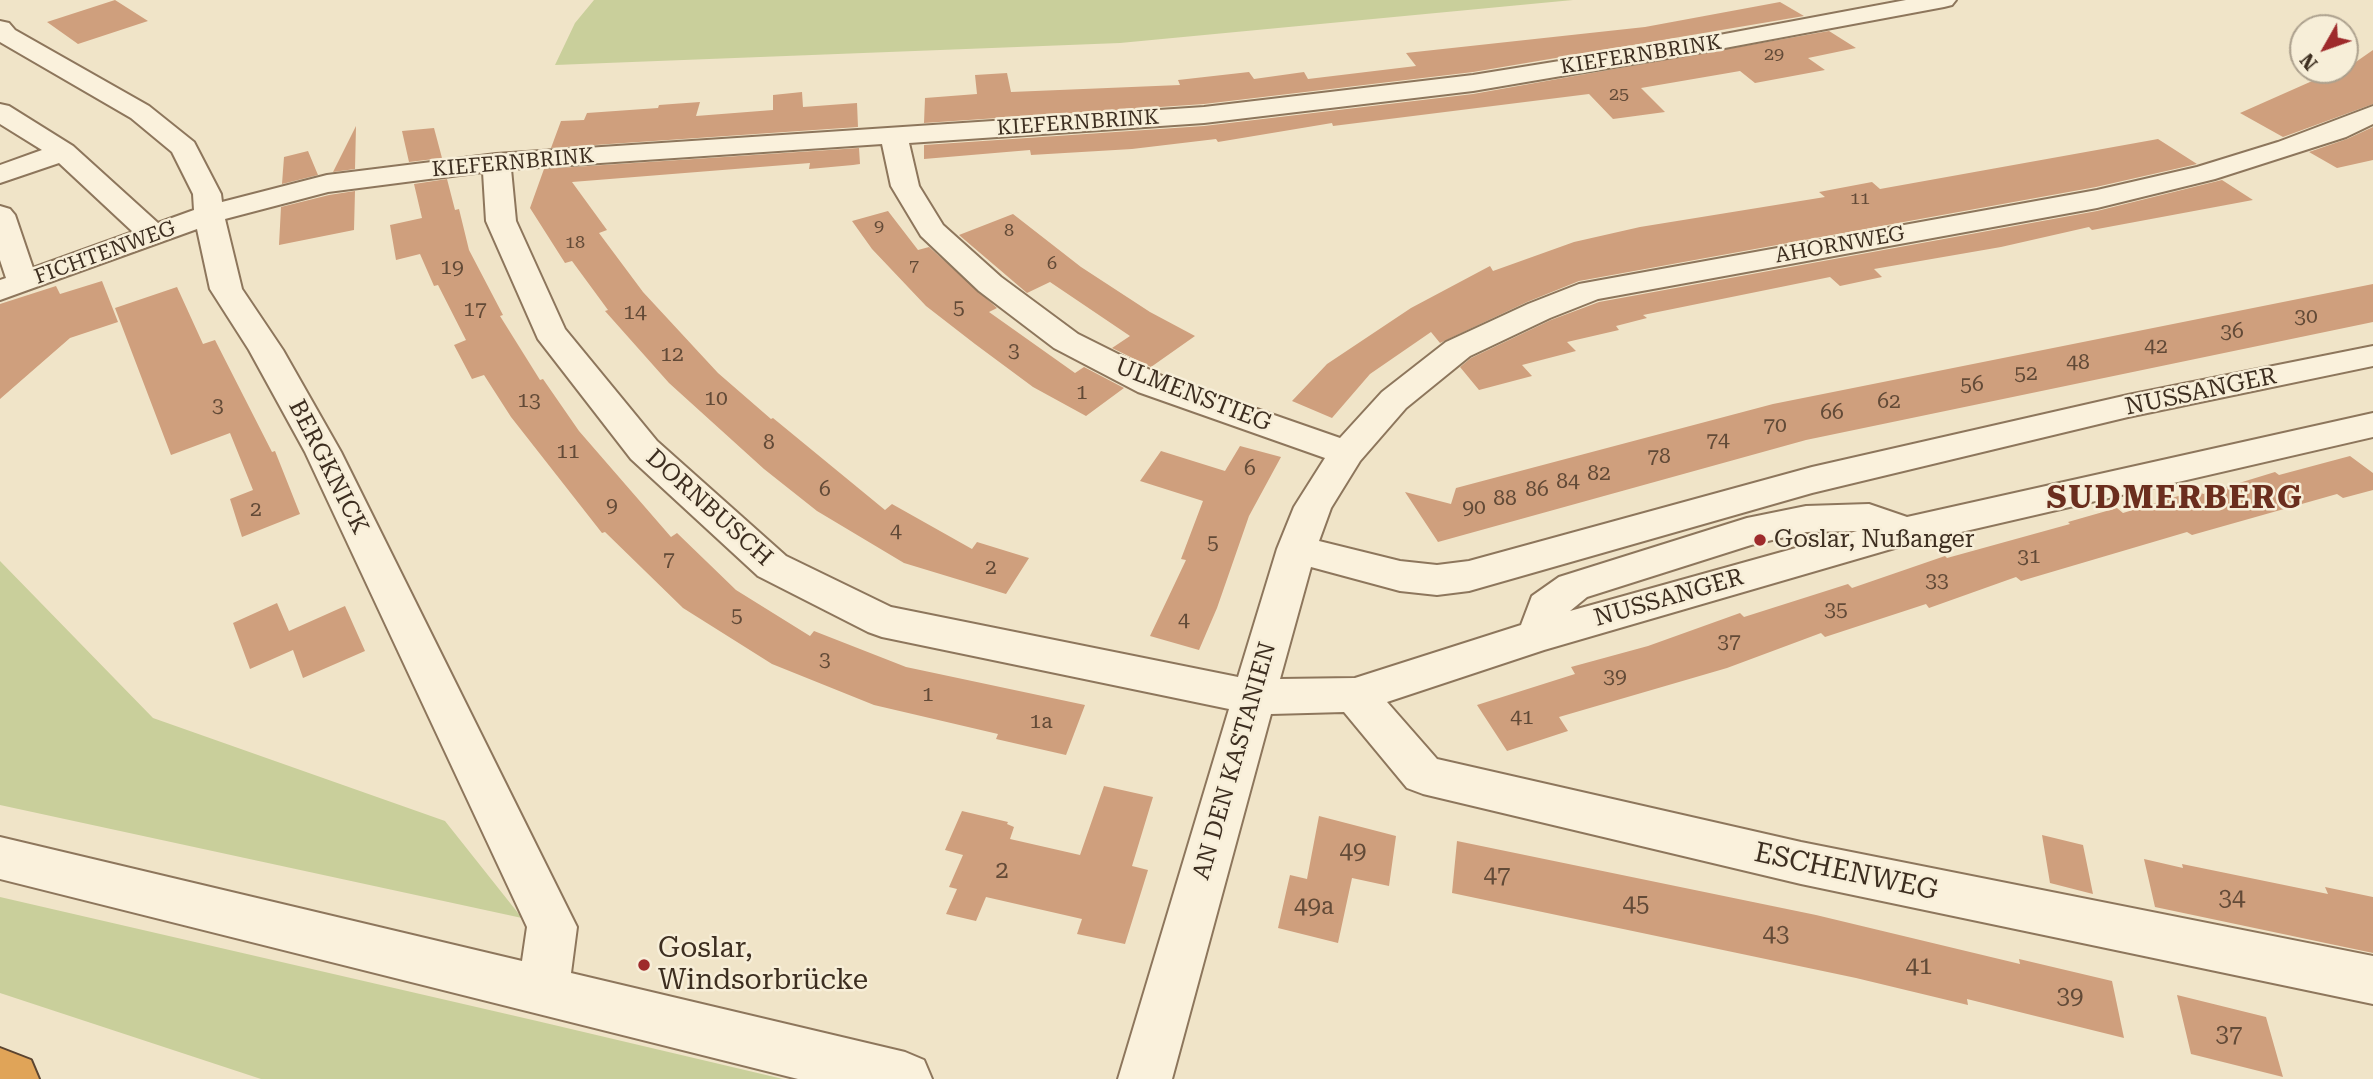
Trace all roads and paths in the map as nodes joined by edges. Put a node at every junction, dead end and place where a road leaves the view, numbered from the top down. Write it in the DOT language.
graph roads {
  1 [pos="1944,0"];
  2 [pos="0,28"];
  3 [pos="0,112"];
  4 [pos="2373,114"];
  5 [pos="894,135"];
  6 [pos="63,152"];
  7 [pos="496,162"];
  8 [pos="0,175"];
  9 [pos="210,214"];
  10 [pos="0,215"];
  11 [pos="155,236"];
  12 [pos="11,287"];
  13 [pos="2373,356"];
  14 [pos="2373,425"];
  15 [pos="1347,453"];
  16 [pos="1296,549"];
  17 [pos="1355,695"];
  18 [pos="1253,697"];
  19 [pos="0,858"];
  20 [pos="2373,980"];
  21 [pos="544,989"];
  22 [pos="0,1075"];
  23 [pos="12,1079"];
  24 [pos="905,1079"];
  25 [pos="1145,1079"];
  1 -- 5 [label="street, KIEFERNBRINK"];
  2 -- 9 [label="street, BERGKNICK"];
  3 -- 6 [label="street"];
  4 -- 15 [label="street, AHORNWEG"];
  5 -- 7 [label="street, KIEFERNBRINK"];
  5 -- 15 [label="street, ULMENSTIEG"];
  6 -- 8 [label="street"];
  6 -- 11 [label="street"];
  7 -- 9 [label="street, KIEFERNBRINK"];
  7 -- 18 [label="street, DORNBUSCH"];
  9 -- 11 [label="street, FICHTENWEG"];
  9 -- 21 [label="street, BERGKNICK"];
  10 -- 12 [label="street"];
  11 -- 12 [label="street, FICHTENWEG"];
  13 -- 16 [label="street, NUSSANGER"];
  14 -- 17 [label="street, NUSSANGER"];
  15 -- 16 [label="street, AN DEN KASTANIEN"];
  16 -- 18 [label="street, AN DEN KASTANIEN"];
  17 -- 18 [label="street, NUSSANGER"];
  17 -- 20 [label="street, ESCHENWEG"];
  18 -- 25 [label="street, AN DEN KASTANIEN"];
  19 -- 21 [label="street"];
  21 -- 24 [label="street"];
  22 -- 23 [label="highway"];
}
